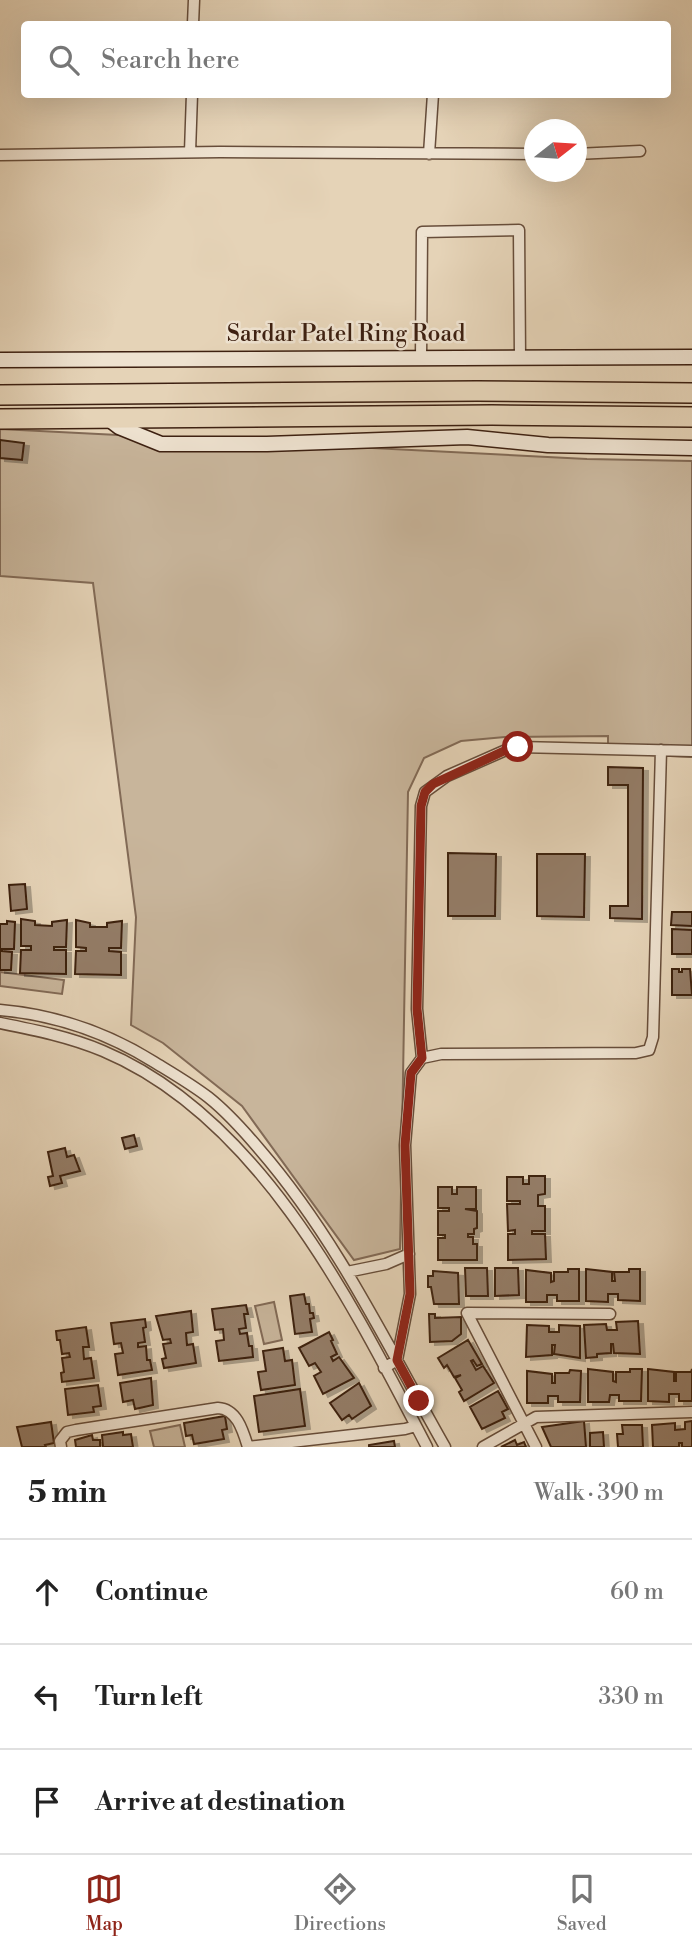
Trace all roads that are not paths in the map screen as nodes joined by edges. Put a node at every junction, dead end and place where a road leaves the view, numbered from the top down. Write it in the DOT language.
graph roads {
  1 [pos="194,0"];
  2 [pos="193,21"];
  3 [pos="192,98"];
  4 [pos="433,98"];
  5 [pos="640,151"];
  6 [pos="190,152"];
  7 [pos="587,153"];
  8 [pos="429,154"];
  9 [pos="524,154"];
  10 [pos="0,155"];
  11 [pos="520,357"];
  12 [pos="692,357"];
  13 [pos="421,359"];
  14 [pos="0,360"];
  15 [pos="692,393"];
  16 [pos="0,395"];
  17 [pos="106,417"];
  18 [pos="692,417"];
  19 [pos="0,419"];
  20 [pos="692,448"];
  21 [pos="662,750"];
  22 [pos="692,751"];
  23 [pos="0,1010"];
  24 [pos="0,1023"];
  25 [pos="422,1058"];
  26 [pos="410,1254"];
  27 [pos="348,1272"];
  28 [pos="610,1314"];
  29 [pos="397,1360"];
  30 [pos="384,1368"];
  31 [pos="692,1412"];
  32 [pos="524,1422"];
  33 [pos="416,1426"];
  34 [pos="61,1447"];
  35 [pos="248,1447"];
  36 [pos="427,1447"];
  37 [pos="445,1447"];
  38 [pos="483,1447"];
  39 [pos="536,1447"];
  1 -- 2 [label="street"];
  3 -- 6 [label="street"];
  4 -- 8 [label="street"];
  5 -- 7 [label="street"];
  6 -- 8 [label="street"];
  6 -- 10 [label="street"];
  8 -- 9 [label="street"];
  11 -- 12 [label="street, Sardar Patel Ring Road"];
  11 -- 13 [label="street, Sardar Patel Ring Road"];
  11 -- 13 [label="street"];
  13 -- 14 [label="street, Sardar Patel Ring Road"];
  15 -- 16 [label="highway"];
  17 -- 18 [label="highway"];
  17 -- 19 [label="highway"];
  17 -- 20 [label="street"];
  21 -- 22 [label="street"];
  21 -- 25 [label="street"];
  21 -- 25 [label="street"];
  23 -- 27 [label="street"];
  24 -- 30 [label="street"];
  25 -- 26 [label="street"];
  26 -- 27 [label="street"];
  26 -- 29 [label="street"];
  27 -- 29 [label="street"];
  28 -- 32 [label="street"];
  29 -- 30 [label="street"];
  29 -- 37 [label="street"];
  30 -- 33 [label="street"];
  31 -- 32 [label="street"];
  32 -- 38 [label="street"];
  32 -- 39 [label="street"];
  33 -- 35 [label="street"];
  33 -- 36 [label="street"];
  34 -- 35 [label="street"];
}
